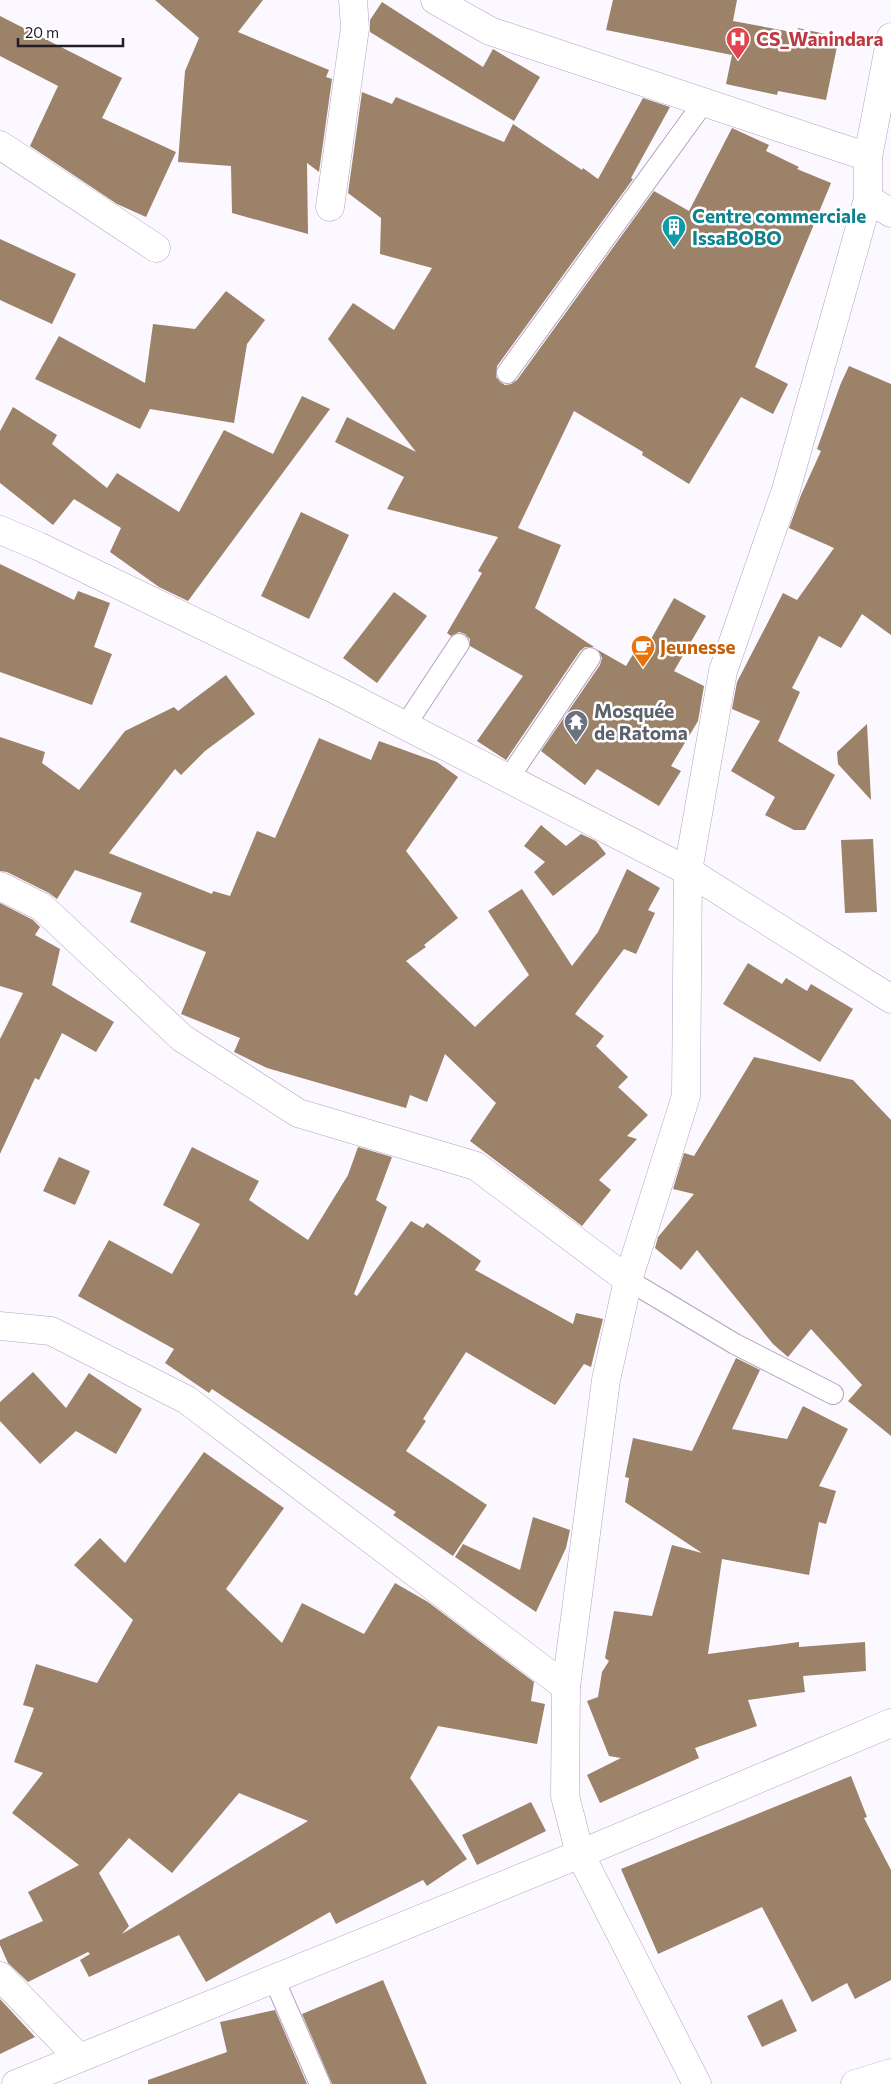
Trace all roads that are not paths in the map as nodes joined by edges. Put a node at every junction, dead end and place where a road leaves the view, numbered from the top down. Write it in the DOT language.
graph roads {
  1 [pos="353,0"];
  2 [pos="435,0"];
  3 [pos="891,37"];
  4 [pos="704,102"];
  5 [pos="0,145"];
  6 [pos="868,157"];
  7 [pos="868,199"];
  8 [pos="330,207"];
  9 [pos="891,213"];
  10 [pos="156,248"];
  11 [pos="507,373"];
  12 [pos="0,530"];
  13 [pos="459,644"];
  14 [pos="590,658"];
  15 [pos="405,726"];
  16 [pos="508,778"];
  17 [pos="688,871"];
  18 [pos="0,886"];
  19 [pos="891,999"];
  20 [pos="628,1280"];
  21 [pos="0,1326"];
  22 [pos="833,1394"];
  23 [pos="566,1687"];
  24 [pos="891,1723"];
  25 [pos="580,1854"];
  26 [pos="0,1976"];
  27 [pos="274,1979"];
  28 [pos="79,2058"];
  29 [pos="891,2073"];
  30 [pos="16,2084"];
  31 [pos="320,2084"];
  32 [pos="697,2084"];
  33 [pos="855,2084"];
  1 -- 8 [label="street"];
  2 -- 4 [label="street"];
  3 -- 6 [label="street"];
  4 -- 6 [label="street"];
  4 -- 11 [label="lane"];
  5 -- 10 [label="street"];
  6 -- 7 [label="street"];
  7 -- 9 [label="street"];
  7 -- 17 [label="street"];
  12 -- 15 [label="street"];
  13 -- 15 [label="lane"];
  14 -- 16 [label="lane"];
  15 -- 16 [label="street"];
  16 -- 17 [label="street"];
  17 -- 19 [label="street"];
  17 -- 20 [label="street"];
  18 -- 20 [label="street"];
  20 -- 22 [label="lane"];
  20 -- 23 [label="street"];
  21 -- 23 [label="street"];
  23 -- 25 [label="street"];
  24 -- 25 [label="street"];
  25 -- 27 [label="street"];
  25 -- 32 [label="street"];
  26 -- 28 [label="street"];
  27 -- 28 [label="street"];
  27 -- 31 [label="lane"];
  28 -- 30 [label="street"];
  29 -- 33 [label="street"];
}
